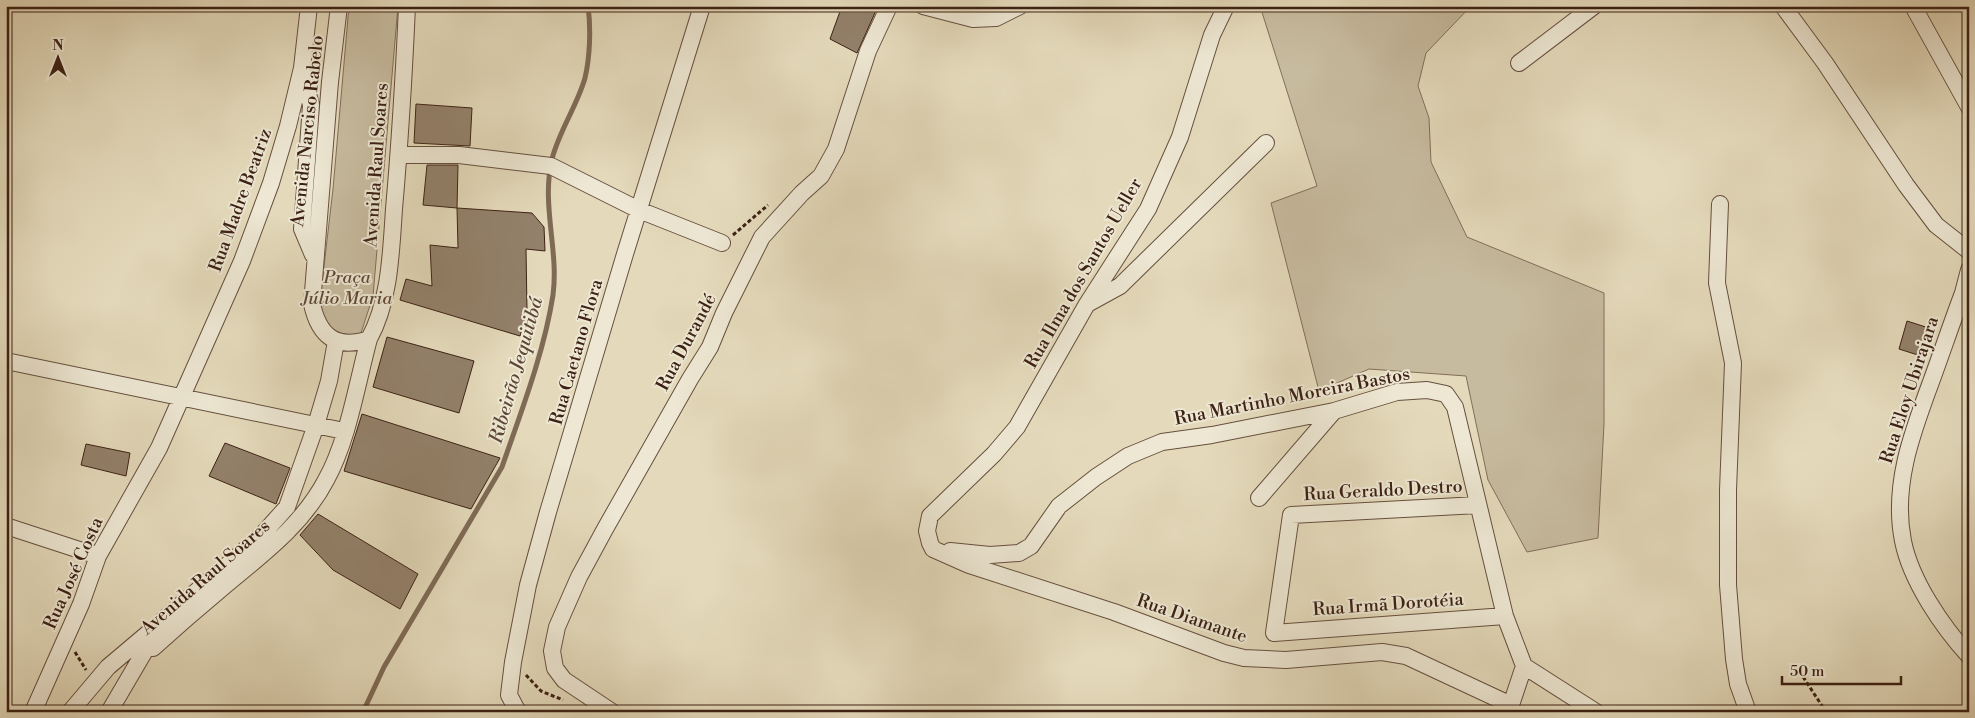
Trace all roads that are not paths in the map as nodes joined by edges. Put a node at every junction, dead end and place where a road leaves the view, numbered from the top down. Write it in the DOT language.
graph roads {
  1 [pos="309,6"];
  2 [pos="339,6"];
  3 [pos="407,6"];
  4 [pos="702,6"];
  5 [pos="889,6"];
  6 [pos="923,6"];
  7 [pos="1020,6"];
  8 [pos="1226,6"];
  9 [pos="1594,6"];
  10 [pos="1783,6"];
  11 [pos="1913,6"];
  12 [pos="1518,63"];
  13 [pos="302,68"];
  14 [pos="1969,107"];
  15 [pos="1266,143"];
  16 [pos="399,155"];
  17 [pos="1720,204"];
  18 [pos="639,210"];
  19 [pos="722,243"];
  20 [pos="1969,251"];
  21 [pos="315,260"];
  22 [pos="1969,270"];
  23 [pos="1087,304"];
  24 [pos="373,332"];
  25 [pos="336,341"];
  26 [pos="6,361"];
  27 [pos="182,399"];
  28 [pos="1334,411"];
  29 [pos="316,425"];
  30 [pos="344,431"];
  31 [pos="292,496"];
  32 [pos="1259,498"];
  33 [pos="1478,505"];
  34 [pos="310,506"];
  35 [pos="6,526"];
  36 [pos="933,549"];
  37 [pos="98,556"];
  38 [pos="1505,616"];
  39 [pos="169,625"];
  40 [pos="1274,633"];
  41 [pos="1969,656"];
  42 [pos="1524,666"];
  43 [pos="1511,708"];
  44 [pos="33,712"];
  45 [pos="70,712"];
  46 [pos="109,712"];
  47 [pos="518,712"];
  48 [pos="612,712"];
  49 [pos="1596,712"];
  50 [pos="1748,712"];
  1 -- 13 [label="street, Rua Madre Beatriz"];
  2 -- 21 [label="street, Avenida Narciso Rabelo"];
  3 -- 16 [label="street, Avenida Raul Soares"];
  4 -- 18 [label="street, Rua Caetano Flora"];
  5 -- 48 [label="street, Rua Durandé"];
  6 -- 7 [label="street"];
  8 -- 23 [label="street, Rua Ilma dos Santos Ueller"];
  9 -- 12 [label="street"];
  10 -- 20 [label="street"];
  11 -- 14 [label="street"];
  13 -- 21 [label="street"];
  13 -- 27 [label="street, Rua Madre Beatriz"];
  15 -- 23 [label="street"];
  16 -- 18 [label="street"];
  16 -- 24 [label="street, Avenida Raul Soares"];
  17 -- 50 [label="street"];
  18 -- 19 [label="street"];
  18 -- 47 [label="street, Rua Caetano Flora"];
  21 -- 25 [label="street, Avenida Narciso Rabelo"];
  22 -- 41 [label="street, Rua Eloy Ubirajara"];
  23 -- 36 [label="street, Rua Ilma dos Santos Ueller"];
  24 -- 25 [label="street"];
  24 -- 30 [label="street, Avenida Raul Soares"];
  25 -- 29 [label="street, Avenida Raul Soares"];
  26 -- 27 [label="street"];
  27 -- 29 [label="street"];
  27 -- 37 [label="street, Rua José Costa"];
  28 -- 32 [label="street"];
  28 -- 33 [label="street, Rua Martinho Moreira Bastos"];
  28 -- 36 [label="street, Rua Martinho Moreira Bastos"];
  29 -- 30 [label="street"];
  29 -- 31 [label="street, Avenida Raul Soares"];
  30 -- 34 [label="street, Avenida Raul Soares"];
  31 -- 34 [label="street"];
  31 -- 39 [label="street, Avenida Raul Soares"];
  33 -- 38 [label="street, Rua Martinho Moreira Bastos"];
  33 -- 40 [label="street, Rua Geraldo Destro"];
  34 -- 39 [label="street, Avenida Raul Soares"];
  35 -- 37 [label="street"];
  36 -- 43 [label="street, Rua Diamante"];
  37 -- 44 [label="street, Rua José Costa"];
  38 -- 40 [label="street, Rua Irmã Dorotéia"];
  38 -- 42 [label="street, Rua Martinho Moreira Bastos"];
  39 -- 45 [label="street"];
  39 -- 46 [label="street, Avenida Raul Soares"];
  42 -- 43 [label="street"];
  42 -- 49 [label="street"];
}
